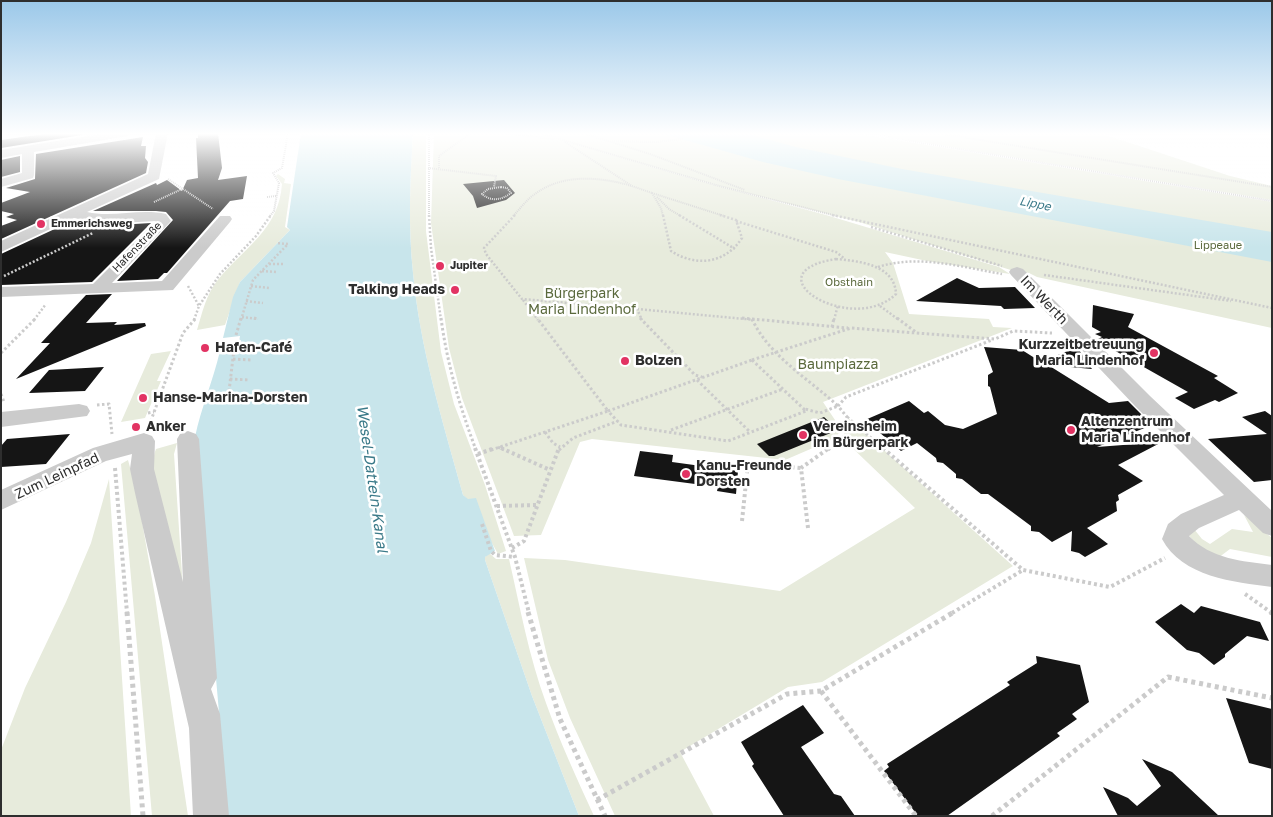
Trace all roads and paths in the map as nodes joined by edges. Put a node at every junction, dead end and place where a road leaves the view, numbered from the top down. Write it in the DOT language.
graph roads {
  1 [pos="28,171"];
  2 [pos="155,171"];
  3 [pos="276,171"];
  4 [pos="428,171"];
  5 [pos="461,171"];
  6 [pos="609,171"];
  7 [pos="669,171"];
  8 [pos="693,171"];
  9 [pos="1092,171"];
  10 [pos="1174,171"];
  11 [pos="154,176"];
  12 [pos="1,183"];
  13 [pos="632,186"];
  14 [pos="494,187"];
  15 [pos="1272,187"];
  16 [pos="652,193"];
  17 [pos="756,194"];
  18 [pos="276,196"];
  19 [pos="267,197"];
  20 [pos="1272,201"];
  21 [pos="80,215"];
  22 [pos="225,219"];
  23 [pos="736,220"];
  24 [pos="859,222"];
  25 [pos="276,244"];
  26 [pos="1,247"];
  27 [pos="736,249"];
  28 [pos="846,260"];
  29 [pos="268,264"];
  30 [pos="284,264"];
  31 [pos="877,268"];
  32 [pos="261,271"];
  33 [pos="276,272"];
  34 [pos="1020,275"];
  35 [pos="251,286"];
  36 [pos="98,288"];
  37 [pos="269,288"];
  38 [pos="55,290"];
  39 [pos="1,292"];
  40 [pos="522,299"];
  41 [pos="246,301"];
  42 [pos="1247,302"];
  43 [pos="263,303"];
  44 [pos="838,306"];
  45 [pos="879,306"];
  46 [pos="1272,308"];
  47 [pos="636,310"];
  48 [pos="242,317"];
  49 [pos="258,319"];
  50 [pos="752,319"];
  51 [pos="832,326"];
  52 [pos="851,328"];
  53 [pos="918,333"];
  54 [pos="1077,334"];
  55 [pos="236,335"];
  56 [pos="994,339"];
  57 [pos="234,349"];
  58 [pos="775,352"];
  59 [pos="1,353"];
  60 [pos="233,360"];
  61 [pos="252,360"];
  62 [pos="752,360"];
  63 [pos="703,378"];
  64 [pos="230,379"];
  65 [pos="250,380"];
  66 [pos="697,380"];
  67 [pos="783,389"];
  68 [pos="255,401"];
  69 [pos="838,406"];
  70 [pos="804,409"];
  71 [pos="726,410"];
  72 [pos="79,411"];
  73 [pos="608,411"];
  74 [pos="154,412"];
  75 [pos="148,413"];
  76 [pos="847,417"];
  77 [pos="1,420"];
  78 [pos="618,421"];
  79 [pos="669,431"];
  80 [pos="545,432"];
  81 [pos="750,432"];
  82 [pos="188,439"];
  83 [pos="144,441"];
  84 [pos="498,447"];
  85 [pos="560,447"];
  86 [pos="114,452"];
  87 [pos="478,454"];
  88 [pos="801,468"];
  89 [pos="550,470"];
  90 [pos="1241,498"];
  91 [pos="1,501"];
  92 [pos="537,505"];
  93 [pos="497,506"];
  94 [pos="742,521"];
  95 [pos="482,524"];
  96 [pos="1272,526"];
  97 [pos="808,528"];
  98 [pos="512,548"];
  99 [pos="1182,548"];
  100 [pos="515,557"];
  101 [pos="1023,570"];
  102 [pos="1272,576"];
  103 [pos="821,692"];
  104 [pos="1272,698"];
  105 [pos="205,728"];
  106 [pos="597,800"];
  107 [pos="143,816"];
  108 [pos="211,816"];
  109 [pos="605,816"];
  110 [pos="916,816"];
  111 [pos="992,816"];
  1 -- 12 [label="street"];
  2 -- 11 [label="street"];
  3 -- 18 [label="path"];
  4 -- 87 [label="path"];
  5 -- 14 [label="path"];
  6 -- 13 [label="path"];
  7 -- 17 [label="path"];
  8 -- 17 [label="path"];
  9 -- 20 [label="path"];
  10 -- 15 [label="path"];
  11 -- 21 [label="street"];
  11 -- 22 [label="path"];
  13 -- 16 [label="path"];
  13 -- 40 [label="path"];
  14 -- 14 [label="path"];
  16 -- 23 [label="path"];
  16 -- 27 [label="path"];
  16 -- 27 [label="path"];
  17 -- 24 [label="path"];
  18 -- 19 [label="path"];
  18 -- 74 [label="path"];
  21 -- 26 [label="street"];
  21 -- 36 [label="street, Hafenstraße"];
  22 -- 36 [label="street, Hafenstraße"];
  23 -- 27 [label="path"];
  23 -- 28 [label="path"];
  24 -- 34 [label="path"];
  24 -- 42 [label="path"];
  25 -- 29 [label="path"];
  28 -- 31 [label="path"];
  28 -- 44 [label="path"];
  29 -- 30 [label="path"];
  29 -- 32 [label="path"];
  31 -- 34 [label="path"];
  31 -- 45 [label="path"];
  32 -- 33 [label="path"];
  32 -- 35 [label="path"];
  34 -- 42 [label="path"];
  34 -- 54 [label="street, Im Werth"];
  35 -- 37 [label="path"];
  35 -- 41 [label="path"];
  36 -- 38 [label="street, Hafenstraße"];
  38 -- 39 [label="street, Hafenstraße"];
  38 -- 59 [label="path"];
  40 -- 47 [label="path"];
  40 -- 73 [label="path"];
  41 -- 43 [label="path"];
  41 -- 48 [label="path"];
  42 -- 46 [label="path"];
  44 -- 45 [label="path"];
  44 -- 51 [label="path"];
  45 -- 53 [label="path"];
  47 -- 50 [label="path"];
  47 -- 63 [label="path"];
  48 -- 49 [label="path"];
  48 -- 55 [label="path"];
  50 -- 51 [label="path"];
  50 -- 58 [label="path"];
  51 -- 52 [label="path"];
  52 -- 53 [label="path"];
  52 -- 58 [label="path"];
  53 -- 56 [label="path"];
  54 -- 56 [label="path"];
  54 -- 90 [label="street, Im Werth"];
  56 -- 69 [label="path"];
  57 -- 60 [label="path"];
  58 -- 62 [label="path"];
  58 -- 69 [label="path"];
  60 -- 61 [label="path"];
  60 -- 64 [label="path"];
  62 -- 63 [label="path"];
  62 -- 67 [label="path"];
  63 -- 66 [label="path"];
  64 -- 65 [label="path"];
  64 -- 68 [label="path"];
  66 -- 71 [label="path"];
  66 -- 73 [label="path"];
  67 -- 70 [label="path"];
  67 -- 71 [label="path"];
  69 -- 70 [label="path"];
  69 -- 76 [label="path"];
  70 -- 81 [label="path"];
  71 -- 79 [label="path"];
  71 -- 81 [label="path"];
  72 -- 77 [label="street"];
  72 -- 86 [label="path"];
  73 -- 78 [label="path"];
  73 -- 80 [label="path"];
  74 -- 75 [label="path"];
  74 -- 83 [label="path"];
  76 -- 88 [label="path"];
  76 -- 101 [label="path"];
  78 -- 79 [label="path"];
  78 -- 85 [label="path"];
  79 -- 81 [label="path"];
  80 -- 84 [label="path"];
  80 -- 85 [label="path"];
  82 -- 105 [label="street"];
  83 -- 86 [label="street, Zum Leinpfad"];
  83 -- 105 [label="street"];
  84 -- 87 [label="path"];
  84 -- 89 [label="path"];
  85 -- 89 [label="path"];
  86 -- 91 [label="street, Zum Leinpfad"];
  86 -- 107 [label="path"];
  87 -- 93 [label="path"];
  88 -- 94 [label="path"];
  88 -- 97 [label="path"];
  89 -- 92 [label="path"];
  90 -- 96 [label="street, Im Werth"];
  90 -- 99 [label="street"];
  92 -- 93 [label="path"];
  92 -- 98 [label="path"];
  93 -- 98 [label="path"];
  95 -- 100 [label="path"];
  98 -- 100 [label="path"];
  99 -- 101 [label="path"];
  99 -- 102 [label="street"];
  100 -- 106 [label="path"];
  101 -- 103 [label="path"];
  103 -- 106 [label="path"];
  103 -- 110 [label="path"];
  104 -- 111 [label="path"];
  105 -- 108 [label="street"];
  106 -- 109 [label="path"];
}
